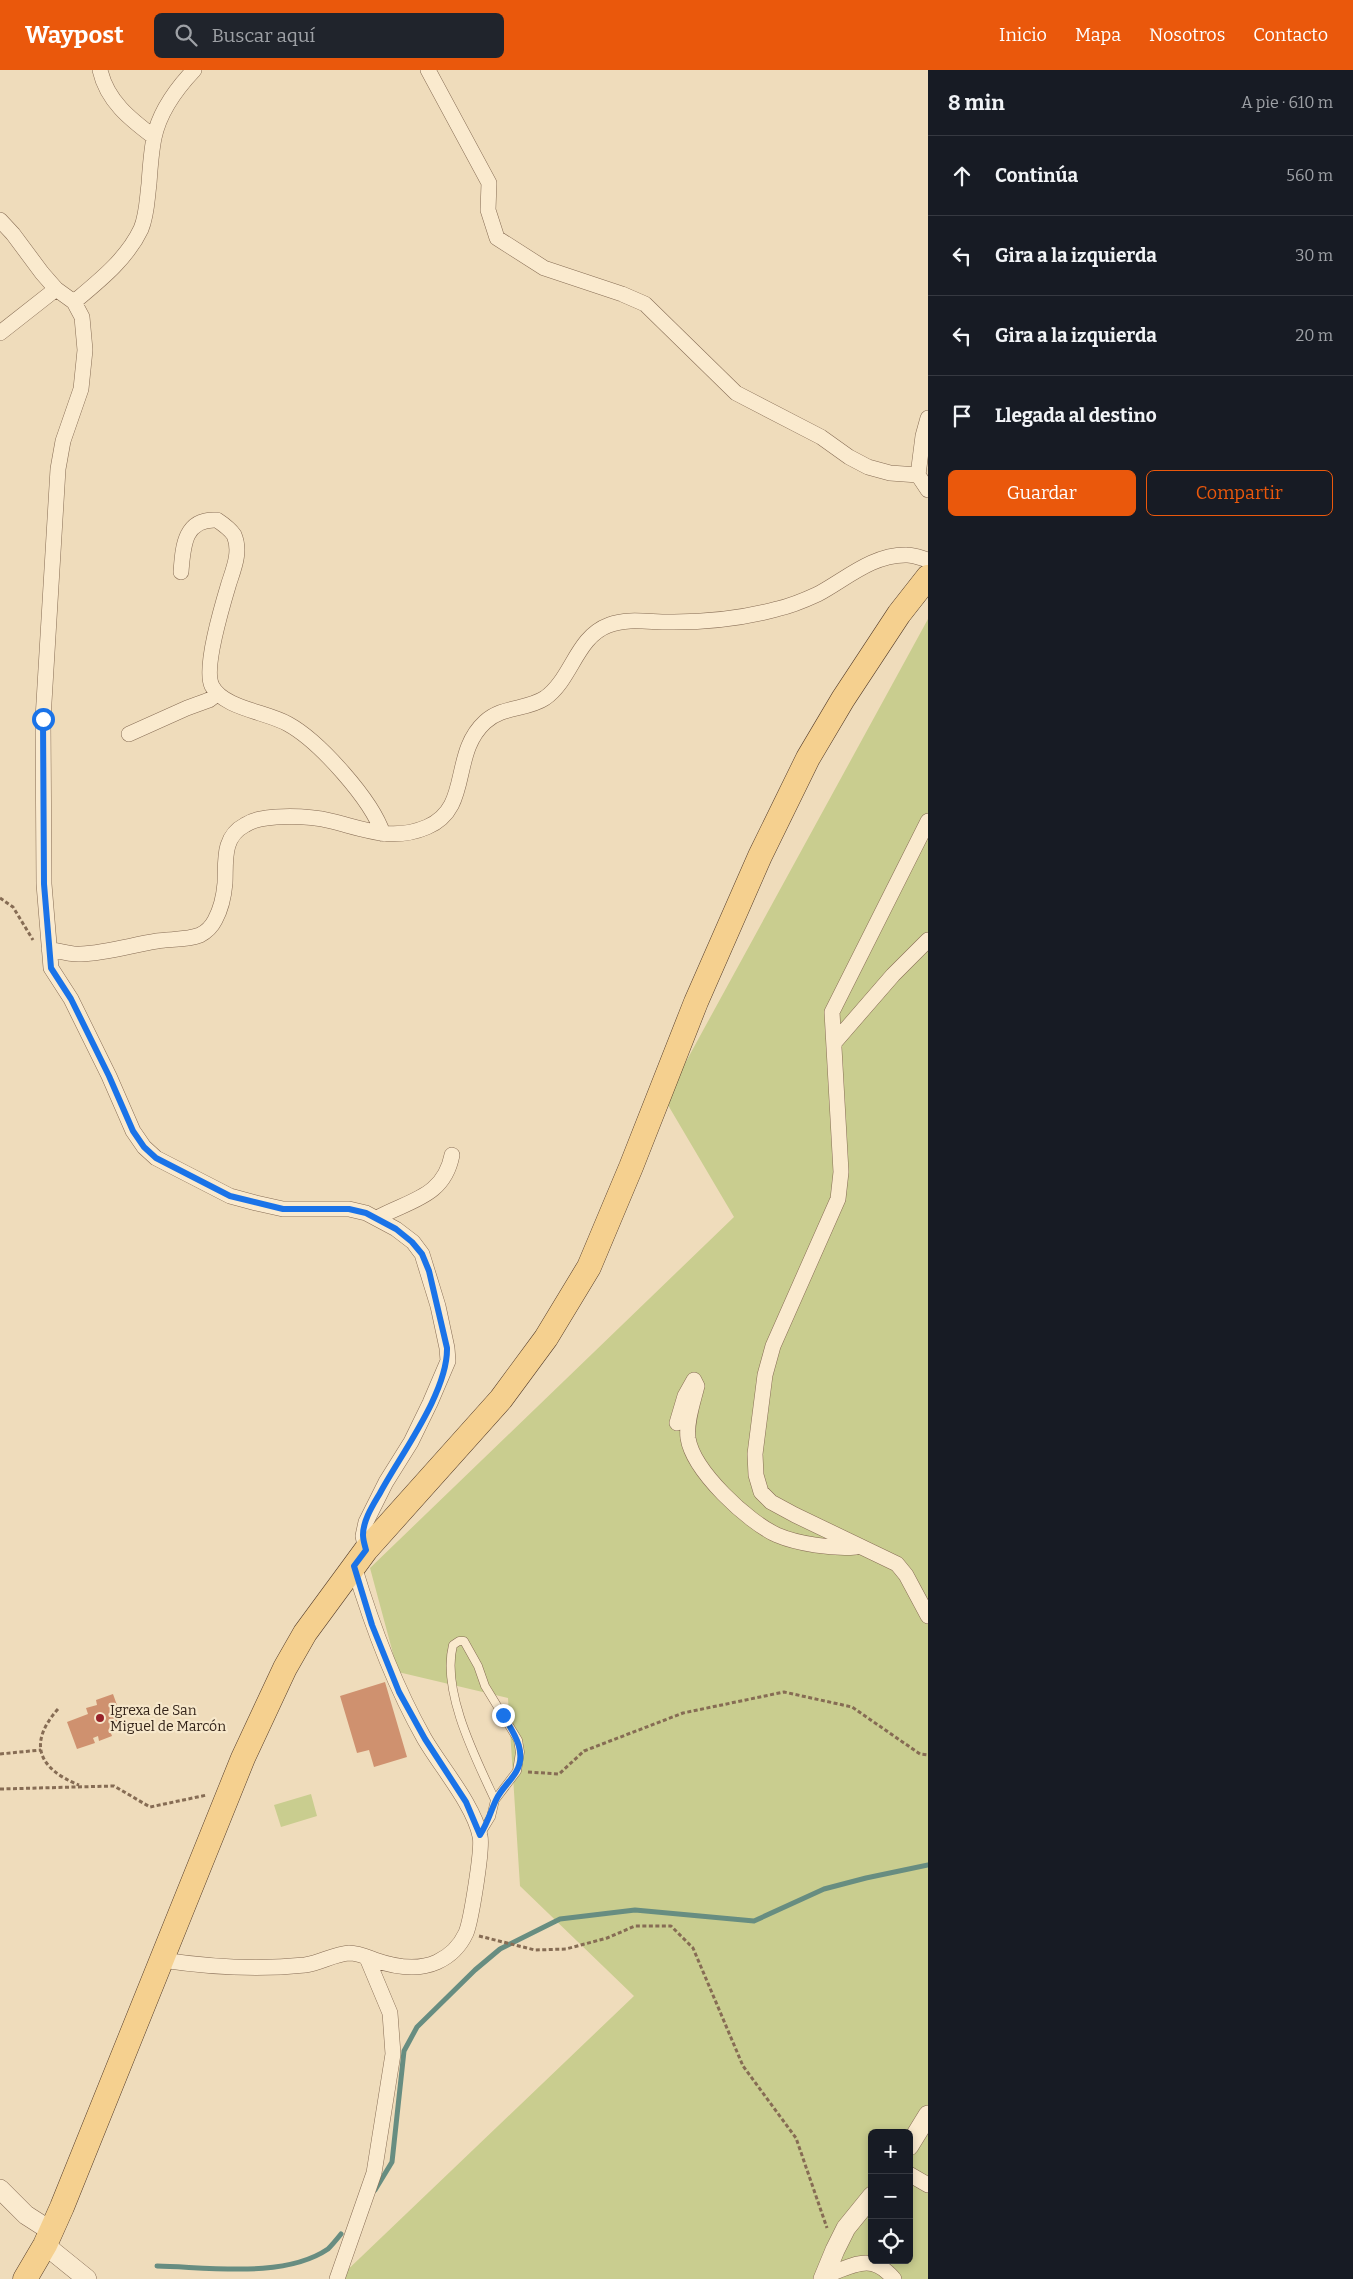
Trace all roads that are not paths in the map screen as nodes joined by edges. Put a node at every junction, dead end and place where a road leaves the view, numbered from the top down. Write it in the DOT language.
graph roads {
  1 [pos="100,70"];
  2 [pos="194,70"];
  3 [pos="428,70"];
  4 [pos="154,137"];
  5 [pos="0,220"];
  6 [pos="56,289"];
  7 [pos="74,302"];
  8 [pos="0,333"];
  9 [pos="928,418"];
  10 [pos="918,475"];
  11 [pos="928,490"];
  12 [pos="928,560"];
  13 [pos="181,572"];
  14 [pos="928,577"];
  15 [pos="217,694"];
  16 [pos="129,734"];
  17 [pos="928,820"];
  18 [pos="382,834"];
  19 [pos="928,940"];
  20 [pos="42,946"];
  21 [pos="834,1043"];
  22 [pos="452,1155"];
  23 [pos="377,1218"];
  24 [pos="677,1423"];
  25 [pos="858,1547"];
  26 [pos="360,1558"];
  27 [pos="928,1616"];
  28 [pos="495,1800"];
  29 [pos="480,1835"];
  30 [pos="367,1958"];
  31 [pos="162,1960"];
  32 [pos="928,2116"];
  33 [pos="913,2140"];
  34 [pos="913,2176"];
  35 [pos="928,2185"];
  36 [pos="0,2190"];
  37 [pos="868,2201"];
  38 [pos="48,2238"];
  39 [pos="833,2269"];
  40 [pos="25,2279"];
  41 [pos="88,2279"];
  42 [pos="337,2279"];
  43 [pos="894,2279"];
  1 -- 4 [label="street"];
  2 -- 4 [label="street"];
  3 -- 10 [label="street"];
  4 -- 7 [label="street"];
  5 -- 6 [label="street"];
  6 -- 7 [label="street"];
  6 -- 8 [label="street"];
  7 -- 20 [label="street"];
  9 -- 10 [label="street"];
  10 -- 11 [label="street"];
  12 -- 18 [label="street"];
  13 -- 15 [label="street"];
  14 -- 26 [label="main road"];
  15 -- 16 [label="street"];
  15 -- 18 [label="street"];
  17 -- 21 [label="street"];
  18 -- 20 [label="street"];
  19 -- 21 [label="street"];
  20 -- 23 [label="street"];
  21 -- 25 [label="street"];
  22 -- 23 [label="street"];
  23 -- 26 [label="street"];
  24 -- 25 [label="street"];
  25 -- 27 [label="street"];
  26 -- 29 [label="street"];
  26 -- 31 [label="main road"];
  28 -- 28 [label="lane"];
  28 -- 29 [label="lane"];
  29 -- 30 [label="street"];
  30 -- 31 [label="street"];
  30 -- 42 [label="street"];
  31 -- 38 [label="main road"];
  32 -- 33 [label="street"];
  34 -- 35 [label="street"];
  36 -- 38 [label="street"];
  37 -- 39 [label="street"];
  38 -- 40 [label="main road"];
  38 -- 41 [label="street"];
  39 -- 43 [label="street"];
}
